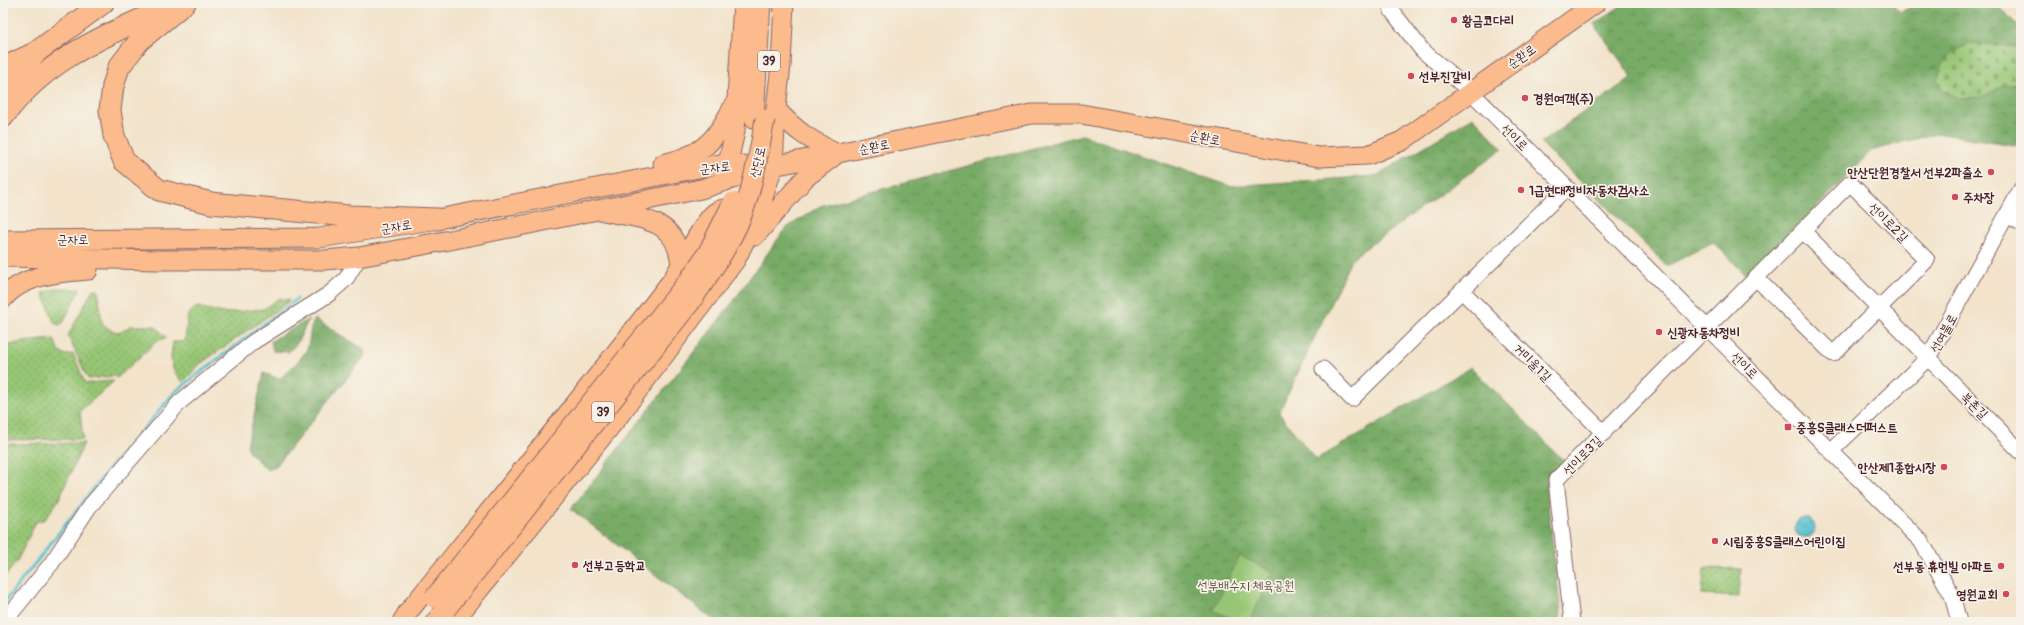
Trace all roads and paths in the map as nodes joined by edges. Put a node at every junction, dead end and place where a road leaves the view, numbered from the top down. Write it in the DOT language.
graph roads {
  1 [pos="103,3"];
  2 [pos="177,3"];
  3 [pos="185,3"];
  4 [pos="743,3"];
  5 [pos="761,3"];
  6 [pos="774,3"];
  7 [pos="784,3"];
  8 [pos="1390,3"];
  9 [pos="1596,3"];
  10 [pos="35,53"];
  11 [pos="3,68"];
  12 [pos="3,91"];
  13 [pos="1471,92"];
  14 [pos="737,102"];
  15 [pos="765,115"];
  16 [pos="3,117"];
  17 [pos="837,154"];
  18 [pos="728,164"];
  19 [pos="772,166"];
  20 [pos="680,173"];
  21 [pos="724,182"];
  22 [pos="1566,188"];
  23 [pos="2021,189"];
  24 [pos="581,191"];
  25 [pos="683,192"];
  26 [pos="597,209"];
  27 [pos="438,219"];
  28 [pos="2014,219"];
  29 [pos="708,222"];
  30 [pos="1803,231"];
  31 [pos="3,240"];
  32 [pos="745,240"];
  33 [pos="3,257"];
  34 [pos="359,257"];
  35 [pos="160,260"];
  36 [pos="734,262"];
  37 [pos="681,266"];
  38 [pos="1757,279"];
  39 [pos="1462,291"];
  40 [pos="3,299"];
  41 [pos="1879,308"];
  42 [pos="1708,328"];
  43 [pos="1928,358"];
  44 [pos="1323,370"];
  45 [pos="1604,433"];
  46 [pos="1831,451"];
  47 [pos="2021,452"];
  48 [pos="442,613"];
  49 [pos="406,619"];
  50 [pos="4,622"];
  51 [pos="1572,622"];
  52 [pos="1959,622"];
  1 -- 10 [label="highway"];
  2 -- 16 [label="highway"];
  3 -- 27 [label="highway"];
  4 -- 14 [label="main road"];
  5 -- 15 [label="main road, 39"];
  6 -- 15 [label="main road, 39"];
  7 -- 15 [label="main road"];
  8 -- 13 [label="street, 선이로"];
  9 -- 13 [label="main road, 순환로"];
  10 -- 11 [label="highway"];
  10 -- 12 [label="highway"];
  13 -- 17 [label="main road, 순환로"];
  13 -- 22 [label="street, 선이로"];
  14 -- 15 [label="main road"];
  14 -- 18 [label="main road"];
  14 -- 24 [label="main road"];
  15 -- 17 [label="main road"];
  15 -- 19 [label="main road"];
  15 -- 48 [label="main road, 산단로 / 39, bridge"];
  17 -- 19 [label="main road, 순환로"];
  17 -- 36 [label="main road"];
  18 -- 19 [label="main road, 군자로"];
  18 -- 20 [label="main road, 군자로"];
  18 -- 21 [label="main road"];
  19 -- 21 [label="main road, 군자로"];
  19 -- 32 [label="main road"];
  20 -- 24 [label="main road, 군자로"];
  20 -- 25 [label="main road"];
  21 -- 25 [label="main road, 군자로"];
  21 -- 29 [label="main road"];
  22 -- 39 [label="street"];
  22 -- 42 [label="street, 선이로"];
  23 -- 28 [label="street, 선여불로"];
  24 -- 27 [label="main road, 군자로"];
  25 -- 26 [label="main road, 군자로"];
  26 -- 34 [label="main road, 군자로"];
  26 -- 37 [label="main road"];
  27 -- 31 [label="main road, 군자로"];
  28 -- 43 [label="street, 선여불로"];
  29 -- 32 [label="main road"];
  29 -- 37 [label="main road"];
  30 -- 38 [label="street, 선이로2길"];
  30 -- 41 [label="street"];
  30 -- 41 [label="street, 선이로2길"];
  32 -- 36 [label="main road"];
  33 -- 35 [label="main road, 군자로"];
  34 -- 35 [label="main road, 군자로"];
  34 -- 50 [label="street"];
  35 -- 40 [label="main road"];
  36 -- 48 [label="main road"];
  37 -- 49 [label="main road"];
  38 -- 41 [label="street, 선이로2길"];
  38 -- 42 [label="street, 선이로2길"];
  39 -- 44 [label="street"];
  39 -- 45 [label="street, 거미울1길"];
  41 -- 43 [label="street, 북촌길"];
  42 -- 45 [label="street, 선이로3길"];
  42 -- 46 [label="street, 선이로"];
  43 -- 46 [label="street, 선여불로"];
  43 -- 47 [label="street, 북촌길"];
  45 -- 51 [label="street, 선이로3길"];
  46 -- 52 [label="street, 선이로"];
  48 -- 49 [label="main road, 39"];
}
